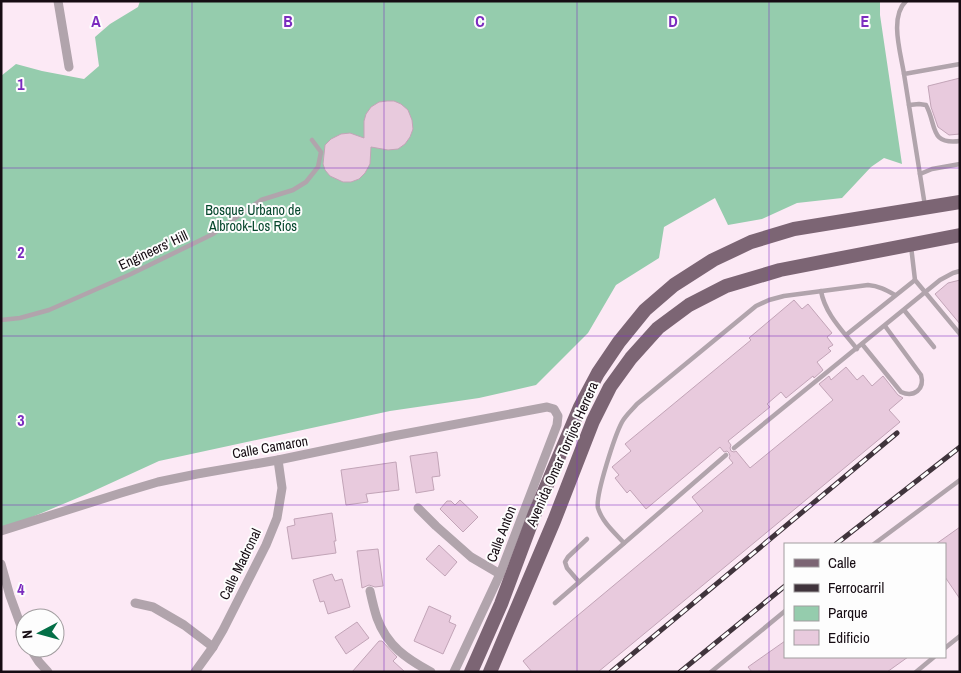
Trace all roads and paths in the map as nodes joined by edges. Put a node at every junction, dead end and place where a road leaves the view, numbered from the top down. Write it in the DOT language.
graph roads {
  1 [pos="58,1"];
  2 [pos="906,1"];
  3 [pos="960,64"];
  4 [pos="69,66"];
  5 [pos="904,74"];
  6 [pos="909,105"];
  7 [pos="312,140"];
  8 [pos="960,141"];
  9 [pos="960,164"];
  10 [pos="920,174"];
  11 [pos="960,202"];
  12 [pos="925,207"];
  13 [pos="960,236"];
  14 [pos="911,245"];
  15 [pos="960,271"];
  16 [pos="915,280"];
  17 [pos="821,291"];
  18 [pos="925,293"];
  19 [pos="896,295"];
  20 [pos="904,310"];
  21 [pos="1,320"];
  22 [pos="885,326"];
  23 [pos="960,334"];
  24 [pos="846,335"];
  25 [pos="862,344"];
  26 [pos="934,347"];
  27 [pos="857,349"];
  28 [pos="547,408"];
  29 [pos="734,448"];
  30 [pos="726,455"];
  31 [pos="278,460"];
  32 [pos="960,480"];
  33 [pos="418,508"];
  34 [pos="1,531"];
  35 [pos="587,539"];
  36 [pos="624,543"];
  37 [pos="875,543"];
  38 [pos="1,564"];
  39 [pos="500,574"];
  40 [pos="579,582"];
  41 [pos="370,591"];
  42 [pos="135,603"];
  43 [pos="555,603"];
  44 [pos="15,610"];
  45 [pos="784,612"];
  46 [pos="960,636"];
  47 [pos="213,646"];
  48 [pos="946,647"];
  49 [pos="36,658"];
  50 [pos="933,658"];
  51 [pos="48,672"];
  52 [pos="195,672"];
  53 [pos="431,672"];
  54 [pos="454,672"];
  55 [pos="472,672"];
  56 [pos="490,672"];
  57 [pos="711,672"];
  58 [pos="916,672"];
  1 -- 4 [label="street"];
  2 -- 5 [label="lane"];
  3 -- 5 [label="lane"];
  5 -- 6 [label="lane"];
  6 -- 8 [label="lane"];
  6 -- 10 [label="lane"];
  7 -- 21 [label="lane, Engineers' Hill"];
  9 -- 10 [label="lane"];
  10 -- 12 [label="lane"];
  11 -- 12 [label="main road, Avenida Omar Torrijos Herrera"];
  12 -- 55 [label="main road, Avenida Omar Torrijos Herrera"];
  13 -- 14 [label="main road, Avenida Omar Torrijos Herrera"];
  14 -- 16 [label="lane"];
  14 -- 56 [label="main road, Avenida Omar Torrijos Herrera"];
  15 -- 18 [label="lane"];
  16 -- 18 [label="lane"];
  16 -- 19 [label="lane"];
  17 -- 19 [label="lane"];
  17 -- 24 [label="lane"];
  17 -- 36 [label="lane"];
  18 -- 20 [label="lane"];
  18 -- 23 [label="lane"];
  19 -- 24 [label="lane"];
  20 -- 22 [label="lane"];
  20 -- 26 [label="lane"];
  22 -- 25 [label="lane"];
  22 -- 25 [label="lane"];
  24 -- 27 [label="lane"];
  25 -- 27 [label="lane"];
  27 -- 29 [label="lane"];
  28 -- 31 [label="street, Calle Camaron"];
  28 -- 39 [label="street, Calle Anton"];
  30 -- 36 [label="lane"];
  31 -- 34 [label="street, Calle Camaron"];
  31 -- 47 [label="street, Calle Madronal"];
  32 -- 37 [label="lane"];
  33 -- 39 [label="street"];
  35 -- 40 [label="lane"];
  36 -- 40 [label="lane"];
  38 -- 44 [label="street"];
  39 -- 54 [label="street, Calle Anton"];
  40 -- 43 [label="lane"];
  41 -- 53 [label="street"];
  42 -- 47 [label="street"];
  45 -- 57 [label="lane"];
  46 -- 48 [label="lane"];
  47 -- 52 [label="street, Calle Madronal"];
  49 -- 51 [label="street"];
  50 -- 58 [label="lane"];
}
